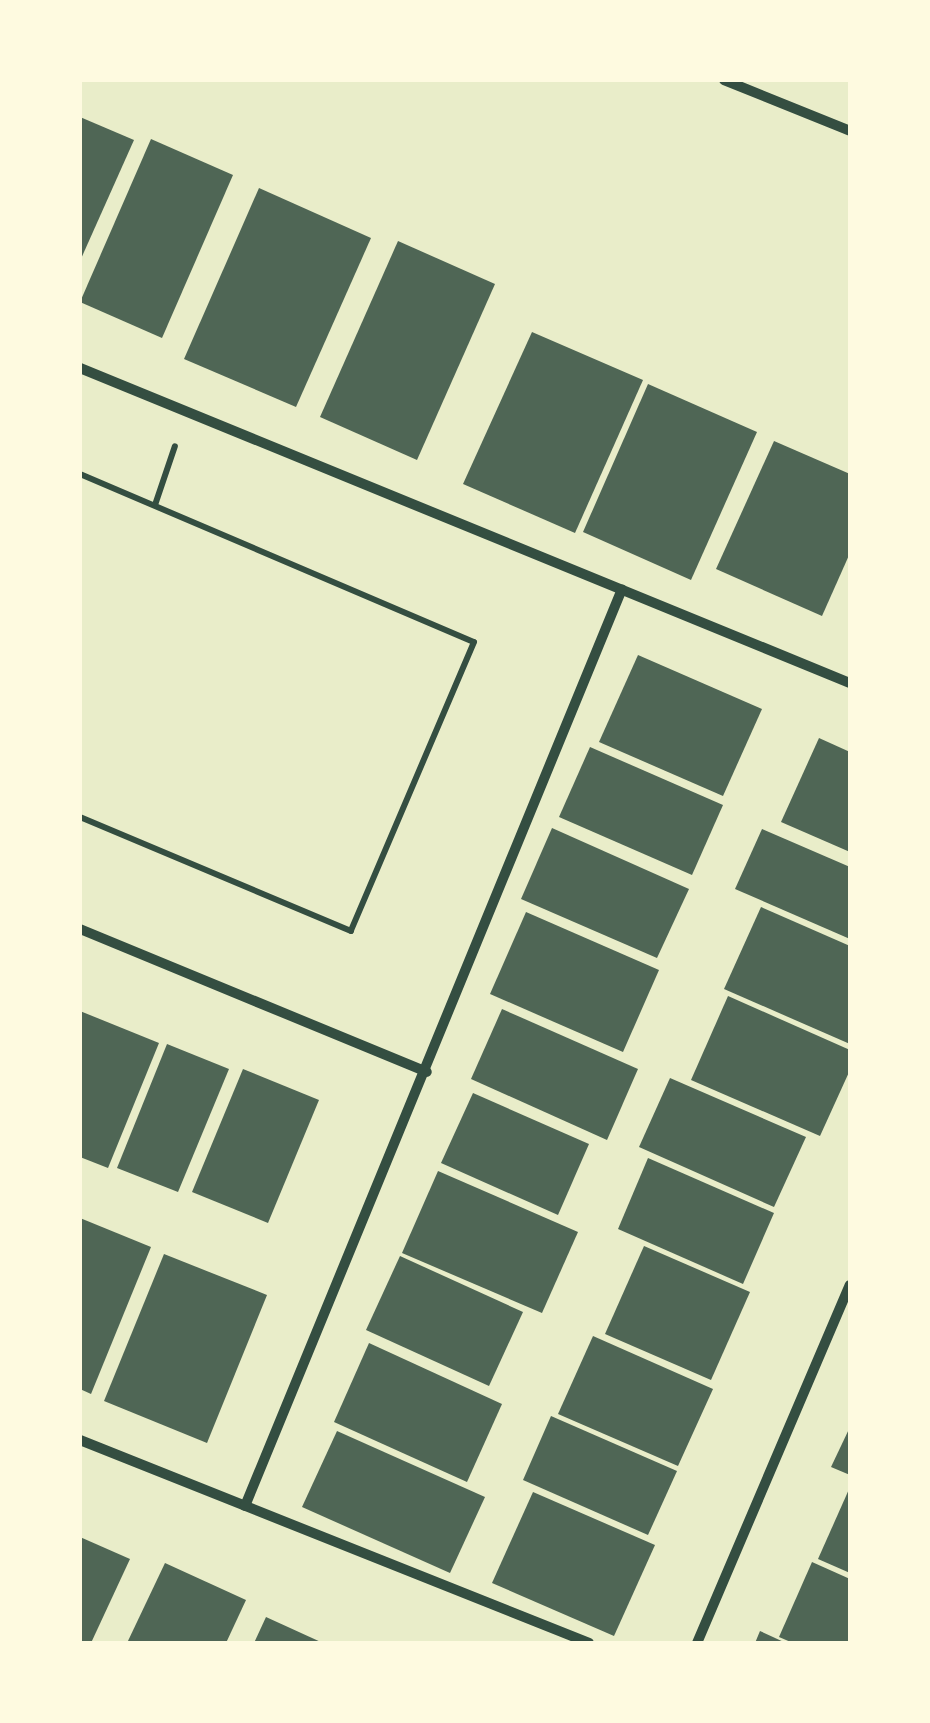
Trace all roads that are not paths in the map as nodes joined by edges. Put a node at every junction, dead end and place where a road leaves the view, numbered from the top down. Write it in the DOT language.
graph roads {
  1 [pos="724,80"];
  2 [pos="850,131"];
  3 [pos="80,368"];
  4 [pos="622,589"];
  5 [pos="850,682"];
  6 [pos="80,928"];
  7 [pos="427,1072"];
  8 [pos="850,1285"];
  9 [pos="80,1440"];
  10 [pos="245,1506"];
  11 [pos="589,1643"];
  12 [pos="697,1643"];
  1 -- 2 [label="street"];
  3 -- 4 [label="street"];
  4 -- 5 [label="street"];
  4 -- 7 [label="street"];
  6 -- 7 [label="street"];
  7 -- 10 [label="street"];
  8 -- 12 [label="street"];
  9 -- 10 [label="street"];
  10 -- 11 [label="street"];
}
